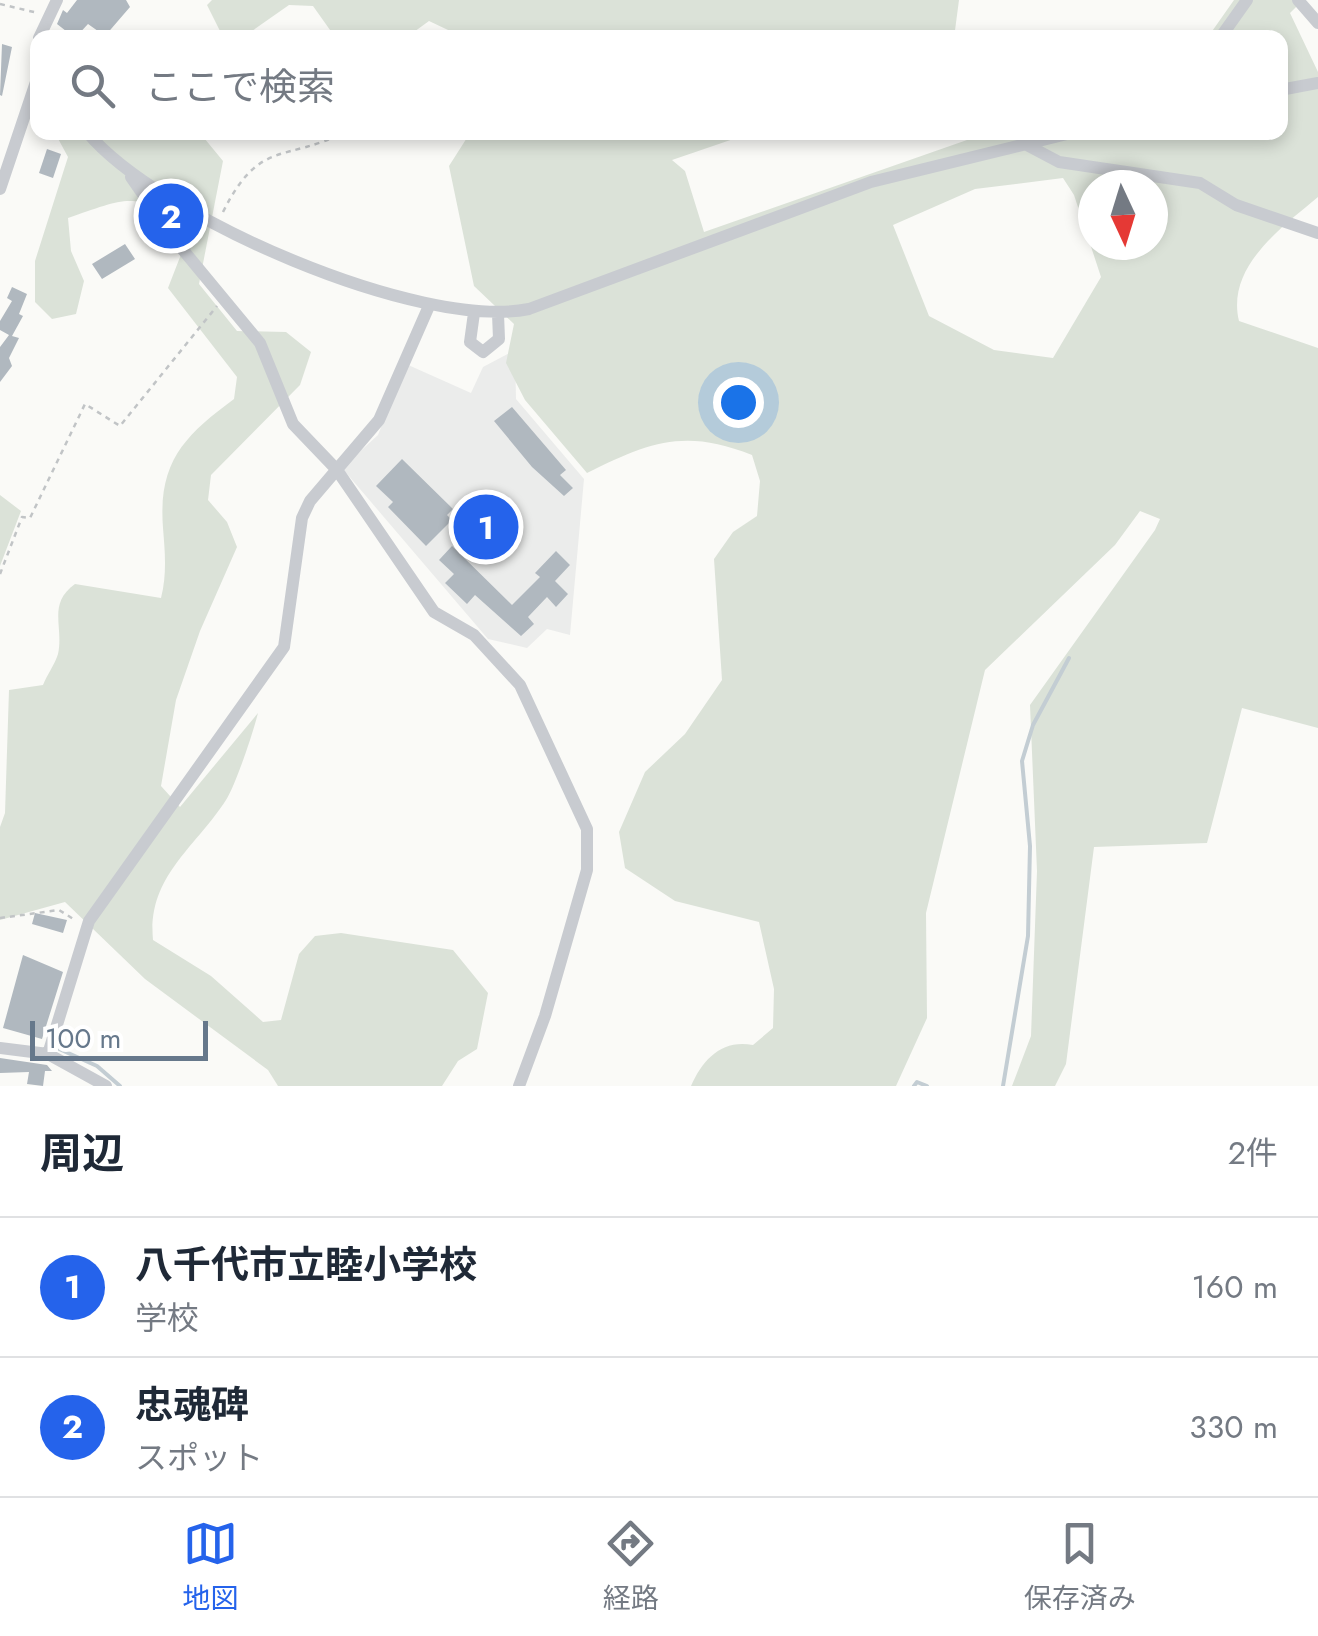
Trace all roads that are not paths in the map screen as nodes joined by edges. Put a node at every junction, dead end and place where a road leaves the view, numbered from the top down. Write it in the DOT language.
graph roads {
  1 [pos="57,0"];
  2 [pos="1247,0"];
  3 [pos="1298,0"];
  4 [pos="1318,23"];
  5 [pos="43,30"];
  6 [pos="1226,30"];
  7 [pos="1318,83"];
  8 [pos="1288,89"];
  9 [pos="30,100"];
  10 [pos="95,140"];
  11 [pos="1041,140"];
  12 [pos="1024,144"];
  13 [pos="131,176"];
  14 [pos="0,189"];
  15 [pos="1318,233"];
  16 [pos="430,306"];
  17 [pos="474,313"];
  18 [pos="498,314"];
  19 [pos="337,470"];
  20 [pos="0,1048"];
  21 [pos="48,1054"];
  22 [pos="106,1086"];
  23 [pos="519,1086"];
  1 -- 5 [label="street"];
  2 -- 6 [label="street"];
  3 -- 4 [label="street"];
  7 -- 8 [label="street"];
  9 -- 14 [label="street"];
  10 -- 13 [label="street"];
  11 -- 12 [label="street"];
  12 -- 15 [label="street"];
  12 -- 18 [label="street"];
  13 -- 16 [label="street"];
  13 -- 19 [label="street"];
  16 -- 17 [label="street"];
  16 -- 19 [label="street"];
  17 -- 18 [label="street"];
  17 -- 18 [label="street"];
  19 -- 21 [label="street"];
  19 -- 23 [label="street"];
  20 -- 21 [label="street"];
  21 -- 22 [label="street"];
}
